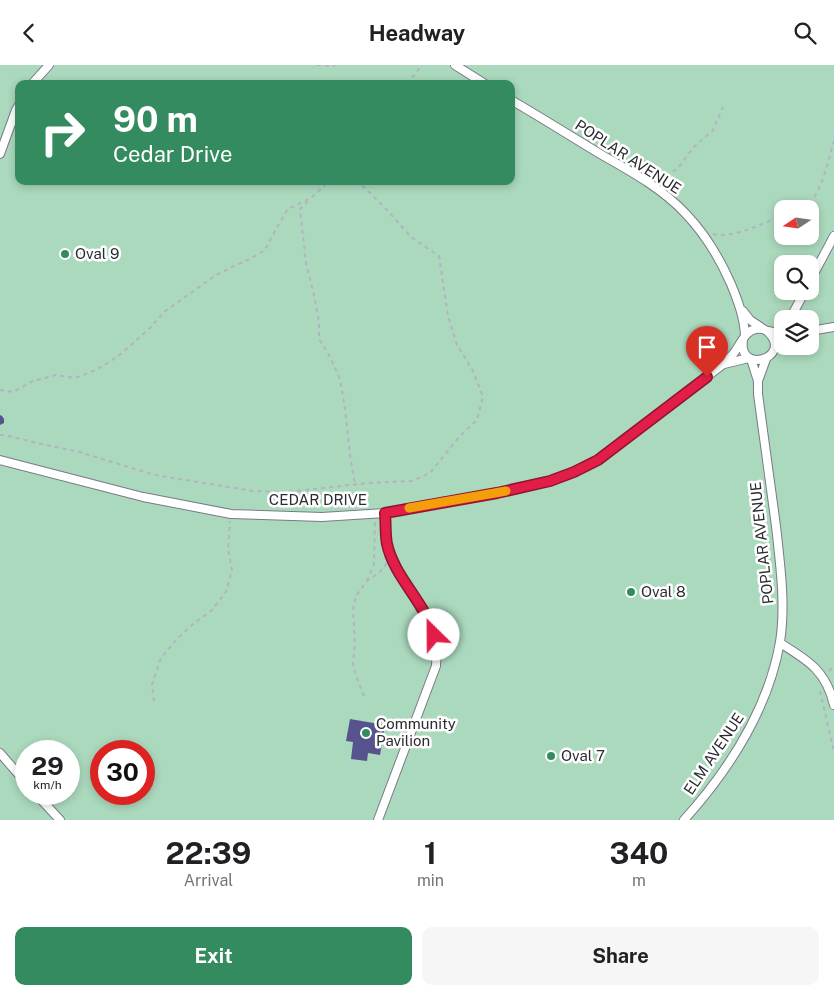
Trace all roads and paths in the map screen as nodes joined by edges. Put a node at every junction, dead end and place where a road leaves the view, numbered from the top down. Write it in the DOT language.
graph roads {
  1 [pos="49,65"];
  2 [pos="317,65"];
  3 [pos="335,65"];
  4 [pos="422,65"];
  5 [pos="455,65"];
  6 [pos="36,80"];
  7 [pos="410,80"];
  8 [pos="479,80"];
  9 [pos="515,102"];
  10 [pos="723,107"];
  11 [pos="15,115"];
  12 [pos="834,141"];
  13 [pos="0,154"];
  14 [pos="326,185"];
  15 [pos="360,185"];
  16 [pos="653,186"];
  17 [pos="311,198"];
  18 [pos="813,200"];
  19 [pos="774,219"];
  20 [pos="700,231"];
  21 [pos="834,236"];
  22 [pos="819,264"];
  23 [pos="740,308"];
  24 [pos="834,327"];
  25 [pos="766,330"];
  26 [pos="819,330"];
  27 [pos="774,332"];
  28 [pos="744,338"];
  29 [pos="774,340"];
  30 [pos="774,351"];
  31 [pos="750,358"];
  32 [pos="766,359"];
  33 [pos="722,365"];
  34 [pos="758,381"];
  35 [pos="0,390"];
  36 [pos="0,435"];
  37 [pos="0,459"];
  38 [pos="355,485"];
  39 [pos="385,513"];
  40 [pos="231,514"];
  41 [pos="375,514"];
  42 [pos="392,557"];
  43 [pos="367,581"];
  44 [pos="780,643"];
  45 [pos="834,665"];
  46 [pos="828,672"];
  47 [pos="820,687"];
  48 [pos="364,696"];
  49 [pos="154,701"];
  50 [pos="834,705"];
  51 [pos="834,752"];
  52 [pos="0,753"];
  53 [pos="15,770"];
  54 [pos="46,805"];
  55 [pos="60,820"];
  56 [pos="378,820"];
  57 [pos="684,820"];
  1 -- 6 [label="street"];
  2 -- 3 [label="path"];
  4 -- 7 [label="path"];
  5 -- 8 [label="street"];
  9 -- 16 [label="street, POPLAR AVENUE"];
  10 -- 16 [label="path"];
  11 -- 13 [label="street"];
  12 -- 18 [label="path"];
  14 -- 17 [label="path"];
  15 -- 38 [label="path"];
  16 -- 20 [label="street, POPLAR AVENUE"];
  17 -- 35 [label="path"];
  17 -- 38 [label="path"];
  19 -- 20 [label="path"];
  20 -- 23 [label="street, POPLAR AVENUE"];
  21 -- 22 [label="street"];
  23 -- 25 [label="street, POPLAR AVENUE"];
  23 -- 28 [label="street, POPLAR AVENUE"];
  24 -- 26 [label="street"];
  25 -- 27 [label="street"];
  25 -- 28 [label="street"];
  25 -- 29 [label="street"];
  28 -- 31 [label="street"];
  28 -- 33 [label="street, CEDAR DRIVE"];
  30 -- 32 [label="street"];
  31 -- 32 [label="street"];
  31 -- 33 [label="street, CEDAR DRIVE"];
  31 -- 34 [label="street, POPLAR AVENUE"];
  32 -- 34 [label="street, POPLAR AVENUE"];
  33 -- 39 [label="street, CEDAR DRIVE"];
  34 -- 44 [label="street, POPLAR AVENUE"];
  36 -- 38 [label="path"];
  37 -- 40 [label="street, CEDAR DRIVE"];
  39 -- 41 [label="street, CEDAR DRIVE"];
  39 -- 42 [label="street"];
  40 -- 41 [label="street, CEDAR DRIVE"];
  40 -- 49 [label="path"];
  41 -- 43 [label="path"];
  42 -- 43 [label="path"];
  42 -- 56 [label="street"];
  43 -- 48 [label="path"];
  44 -- 50 [label="street"];
  44 -- 57 [label="street, ELM AVENUE"];
  45 -- 46 [label="path"];
  47 -- 51 [label="path"];
  52 -- 53 [label="street"];
  54 -- 55 [label="street"];
}
